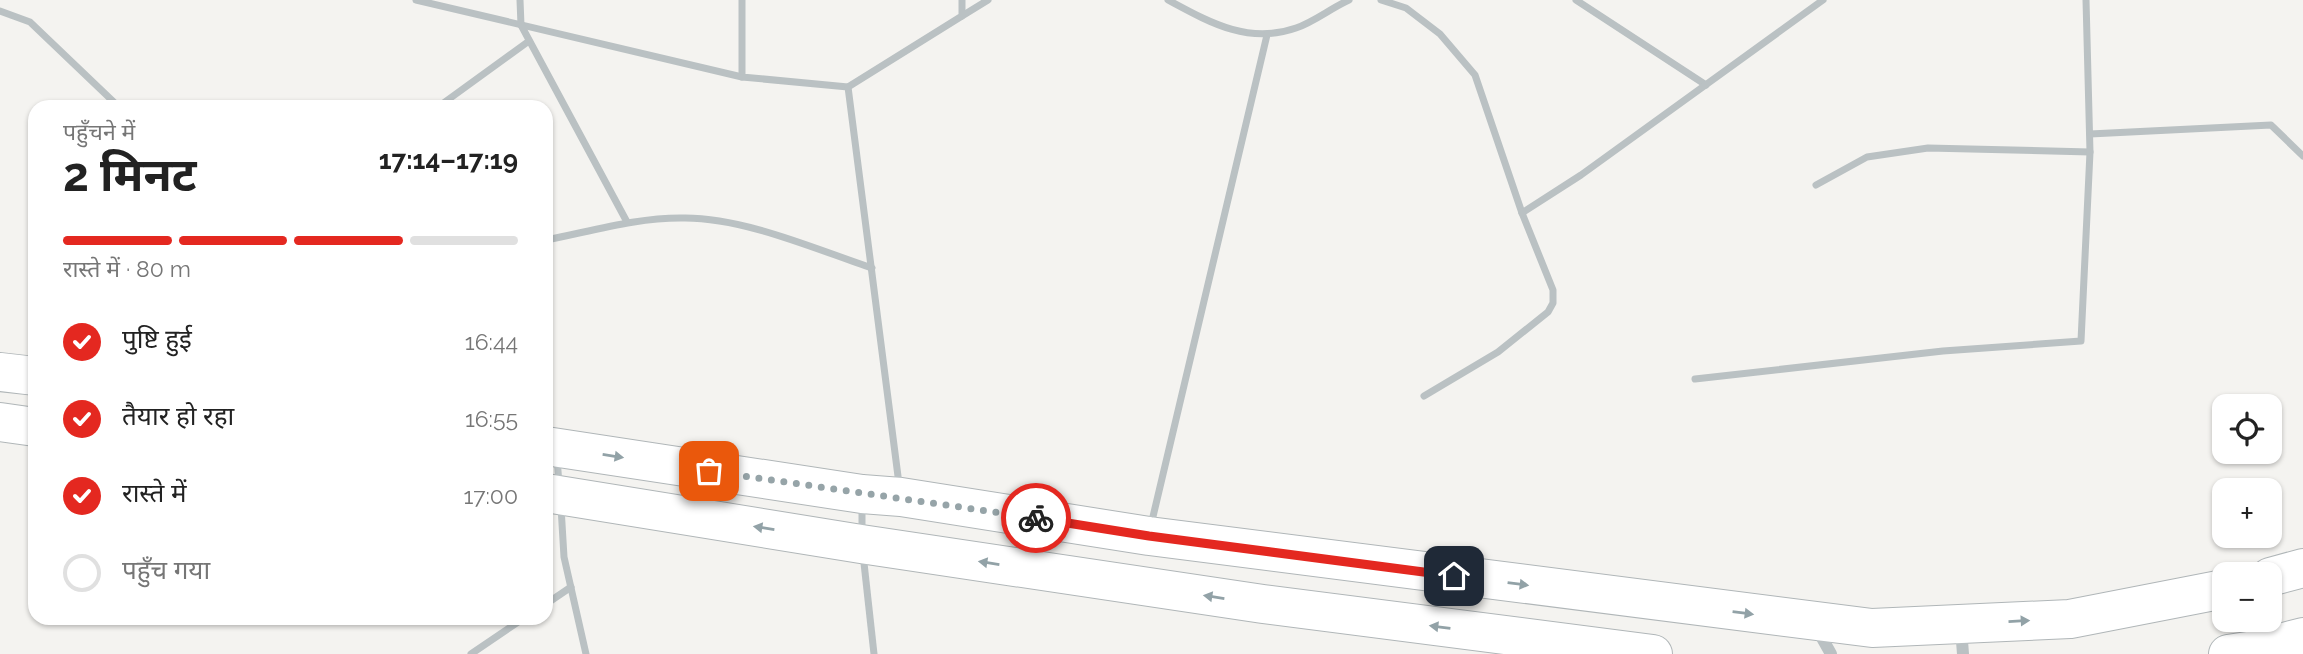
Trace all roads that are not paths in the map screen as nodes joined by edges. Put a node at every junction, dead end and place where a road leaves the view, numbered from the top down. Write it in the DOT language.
graph roads {
  1 [pos="416,0"];
  2 [pos="520,0"];
  3 [pos="742,0"];
  4 [pos="962,0"];
  5 [pos="988,0"];
  6 [pos="1168,0"];
  7 [pos="1349,0"];
  8 [pos="1381,0"];
  9 [pos="1576,0"];
  10 [pos="1823,0"];
  11 [pos="2086,0"];
  12 [pos="0,11"];
  13 [pos="962,16"];
  14 [pos="521,25"];
  15 [pos="1267,35"];
  16 [pos="529,41"];
  17 [pos="742,77"];
  18 [pos="1706,85"];
  19 [pos="848,87"];
  20 [pos="111,100"];
  21 [pos="448,100"];
  22 [pos="2090,134"];
  23 [pos="2090,152"];
  24 [pos="2303,156"];
  25 [pos="1816,185"];
  26 [pos="1522,213"];
  27 [pos="627,222"];
  28 [pos="553,238"];
  29 [pos="872,268"];
  30 [pos="0,372"];
  31 [pos="28,375"];
  32 [pos="1695,379"];
  33 [pos="1424,396"];
  34 [pos="0,422"];
  35 [pos="28,426"];
  36 [pos="553,446"];
  37 [pos="553,494"];
  38 [pos="862,494"];
  39 [pos="901,497"];
  40 [pos="1149,536"];
  41 [pos="861,544"];
  42 [pos="2303,568"];
  43 [pos="2282,574"];
  44 [pos="571,587"];
  45 [pos="2212,591"];
  46 [pos="553,599"];
  47 [pos="514,625"];
  48 [pos="2303,637"];
  49 [pos="1822,638"];
  50 [pos="1962,639"];
  51 [pos="471,654"];
  52 [pos="586,654"];
  53 [pos="874,654"];
  54 [pos="1653,654"];
  55 [pos="2228,654"];
  1 -- 14 [label="street"];
  2 -- 14 [label="street"];
  3 -- 17 [label="street"];
  4 -- 13 [label="street"];
  5 -- 13 [label="street"];
  6 -- 15 [label="street"];
  7 -- 15 [label="street"];
  8 -- 26 [label="street"];
  9 -- 18 [label="street"];
  10 -- 18 [label="street"];
  11 -- 22 [label="street"];
  12 -- 20 [label="street"];
  13 -- 19 [label="street"];
  14 -- 16 [label="street"];
  14 -- 17 [label="street"];
  15 -- 40 [label="street"];
  16 -- 21 [label="street"];
  16 -- 27 [label="street"];
  17 -- 19 [label="street"];
  18 -- 26 [label="street"];
  19 -- 29 [label="street"];
  22 -- 23 [label="street"];
  22 -- 24 [label="street"];
  23 -- 25 [label="street"];
  23 -- 32 [label="street"];
  26 -- 33 [label="street"];
  27 -- 28 [label="street"];
  27 -- 29 [label="street"];
  29 -- 39 [label="street"];
  30 -- 31 [label="main road"];
  34 -- 35 [label="main road"];
  36 -- 38 [label="main road, one-way"];
  41 -- 37 [label="main road, one-way"];
  37 -- 44 [label="street"];
  38 -- 39 [label="main road"];
  38 -- 41 [label="street"];
  39 -- 40 [label="main road"];
  40 -- 49 [label="main road, one-way"];
  41 -- 53 [label="street"];
  54 -- 41 [label="main road, one-way"];
  42 -- 43 [label="main road"];
  44 -- 46 [label="street"];
  44 -- 52 [label="street"];
  50 -- 45 [label="main road, one-way"];
  47 -- 51 [label="street"];
  48 -- 55 [label="main road"];
  49 -- 50 [label="main road"];
}
